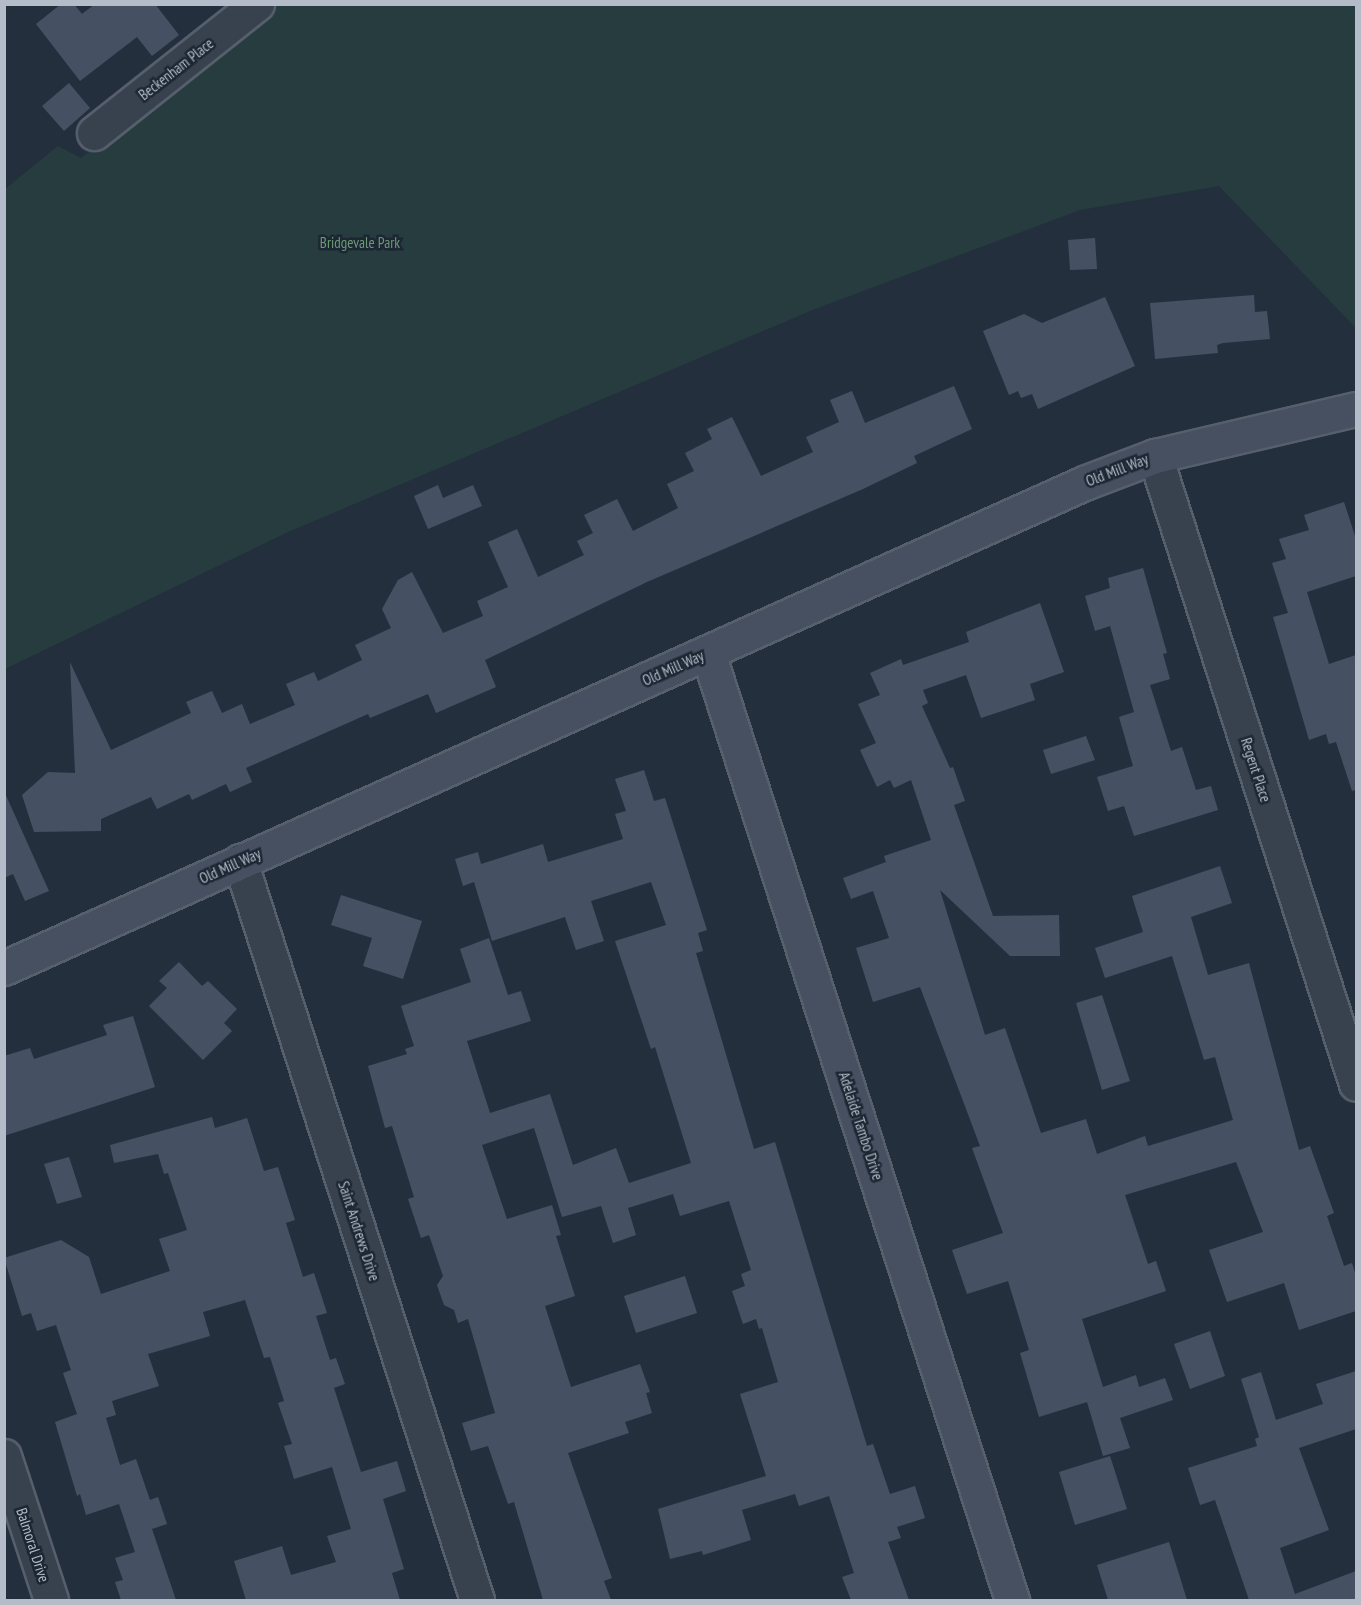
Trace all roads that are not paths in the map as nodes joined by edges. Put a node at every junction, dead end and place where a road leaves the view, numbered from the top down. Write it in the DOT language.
graph roads {
  1 [pos="257,4"];
  2 [pos="94,133"];
  3 [pos="1356,408"];
  4 [pos="1155,456"];
  5 [pos="708,653"];
  6 [pos="240,861"];
  7 [pos="4,968"];
  8 [pos="1356,1084"];
  9 [pos="4,1456"];
  10 [pos="51,1600"];
  11 [pos="477,1600"];
  12 [pos="1012,1600"];
  1 -- 2 [label="street, Beckenham Place"];
  3 -- 4 [label="street, Old Mill Way"];
  4 -- 5 [label="street, Old Mill Way"];
  4 -- 8 [label="street, Regent Place"];
  5 -- 6 [label="street, Old Mill Way"];
  5 -- 12 [label="street, Adelaide Tambo Drive"];
  6 -- 7 [label="street, Old Mill Way"];
  6 -- 11 [label="street, Saint Andrews Drive"];
  9 -- 10 [label="street, Balmoral Drive"];
}
